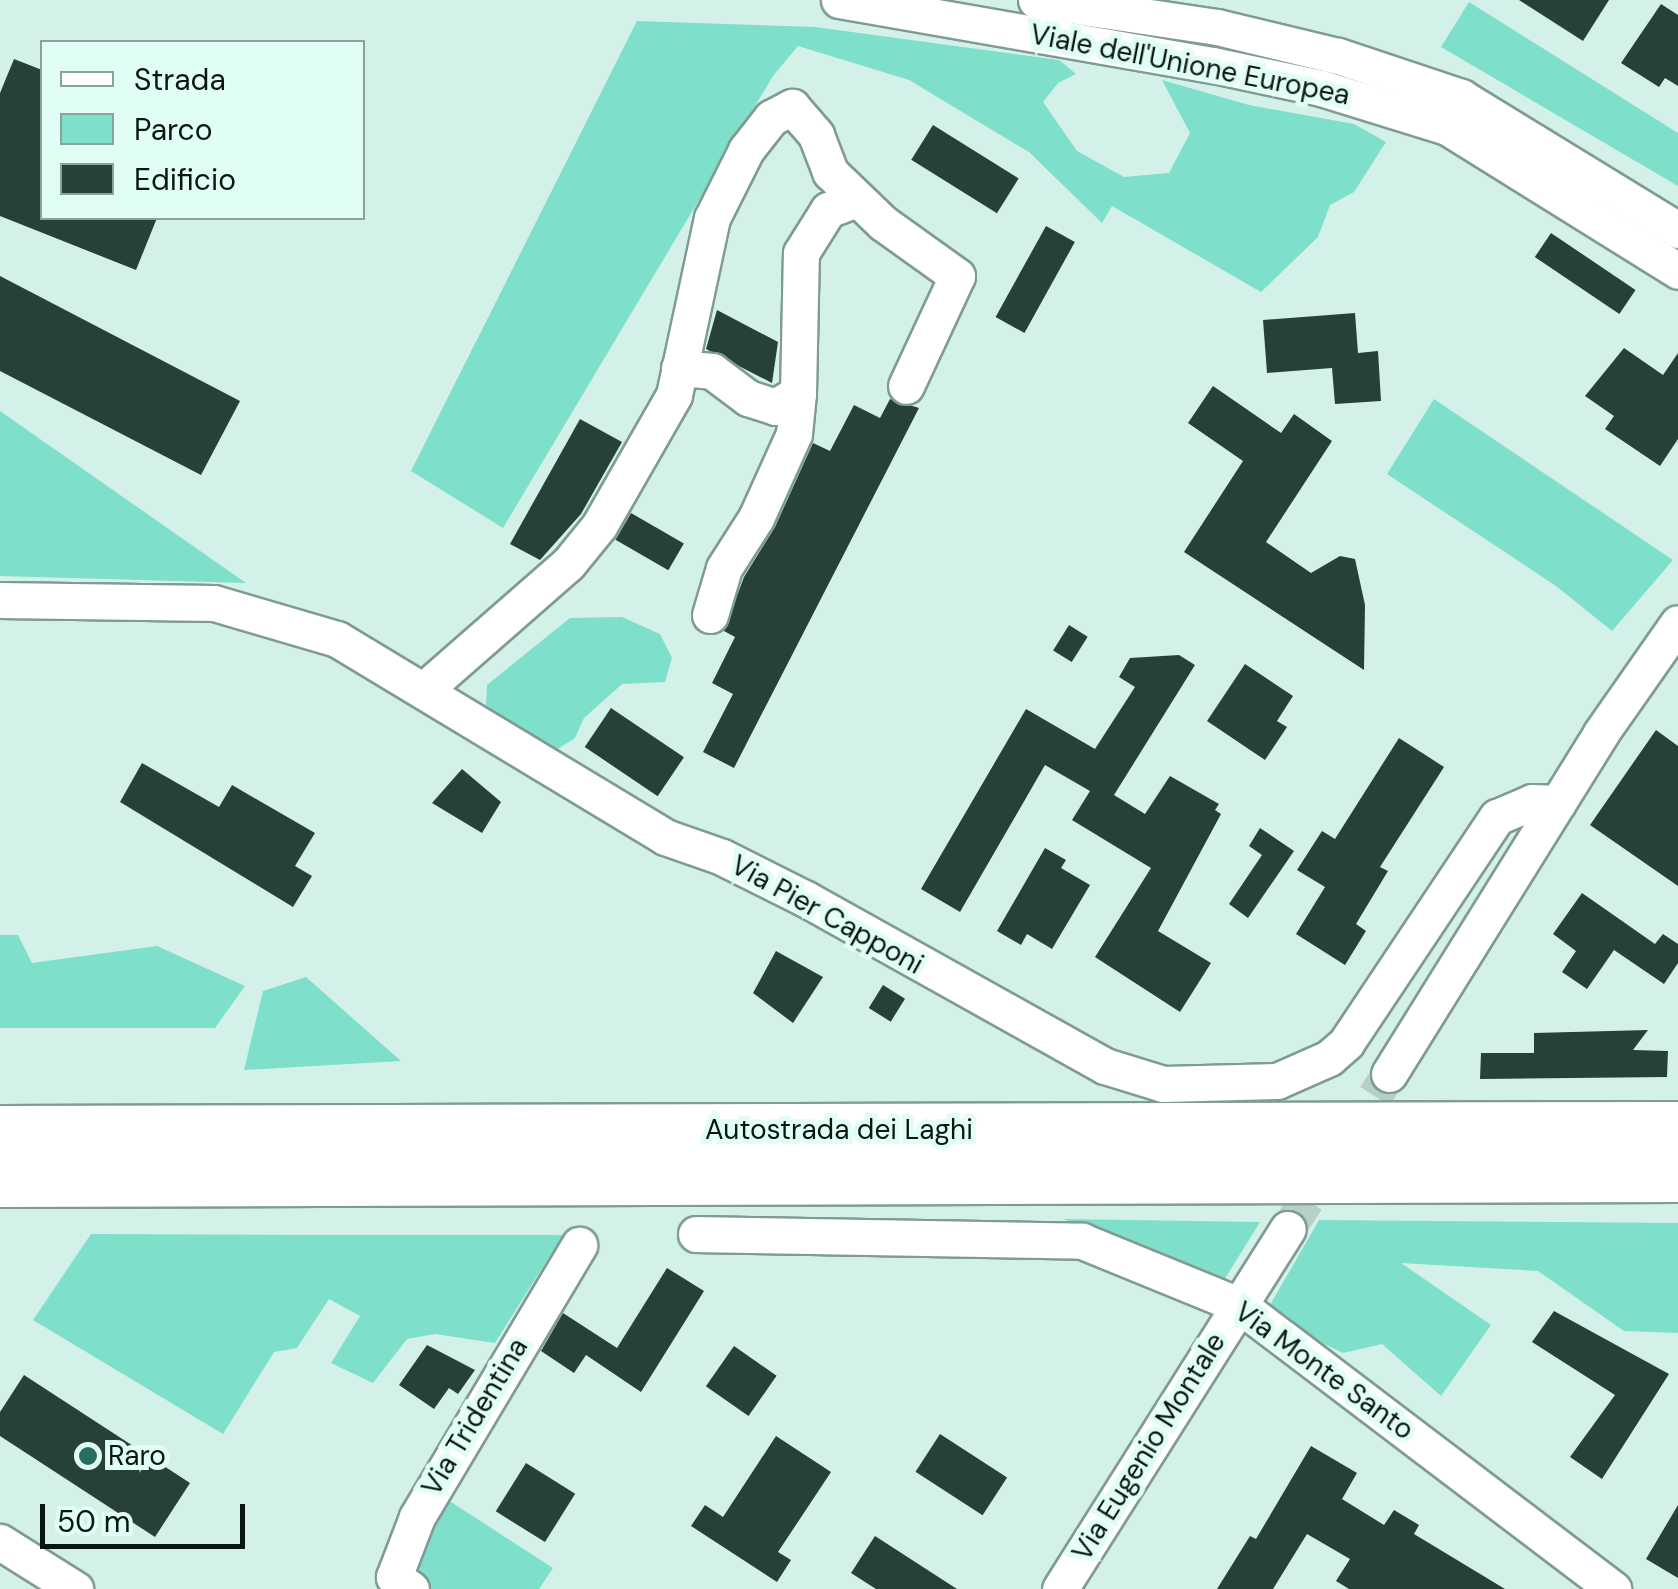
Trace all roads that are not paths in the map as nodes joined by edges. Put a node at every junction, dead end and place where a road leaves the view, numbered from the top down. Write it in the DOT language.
graph roads {
  1 [pos="839,0"];
  2 [pos="1036,0"];
  3 [pos="857,199"];
  4 [pos="1678,230"];
  5 [pos="1678,271"];
  6 [pos="680,368"];
  7 [pos="906,386"];
  8 [pos="798,393"];
  9 [pos="0,600"];
  10 [pos="710,615"];
  11 [pos="1677,626"];
  12 [pos="425,689"];
  13 [pos="1558,803"];
  14 [pos="1389,1074"];
  15 [pos="1678,1128"];
  16 [pos="0,1132"];
  17 [pos="1678,1176"];
  18 [pos="0,1180"];
  19 [pos="1288,1229"];
  20 [pos="696,1234"];
  21 [pos="579,1245"];
  22 [pos="1239,1305"];
  23 [pos="0,1542"];
  24 [pos="75,1589"];
  25 [pos="411,1589"];
  26 [pos="1060,1589"];
  27 [pos="1614,1589"];
  1 -- 5 [label="street, Viale dell'Unione Europea"];
  2 -- 4 [label="street, Viale dell'Unione Europea"];
  3 -- 6 [label="street"];
  3 -- 7 [label="street"];
  3 -- 8 [label="street"];
  6 -- 8 [label="street"];
  6 -- 12 [label="street"];
  8 -- 10 [label="street"];
  9 -- 12 [label="street, Via Pier Capponi"];
  11 -- 13 [label="street"];
  12 -- 13 [label="street, Via Pier Capponi"];
  13 -- 14 [label="street"];
  15 -- 16 [label="highway, Autostrada dei Laghi"];
  17 -- 18 [label="highway, Autostrada dei Laghi"];
  19 -- 22 [label="street"];
  20 -- 22 [label="street, Via Monte Santo"];
  21 -- 25 [label="street, Via Tridentina"];
  22 -- 26 [label="street, Via Eugenio Montale"];
  22 -- 27 [label="street, Via Monte Santo"];
  23 -- 24 [label="street"];
}
